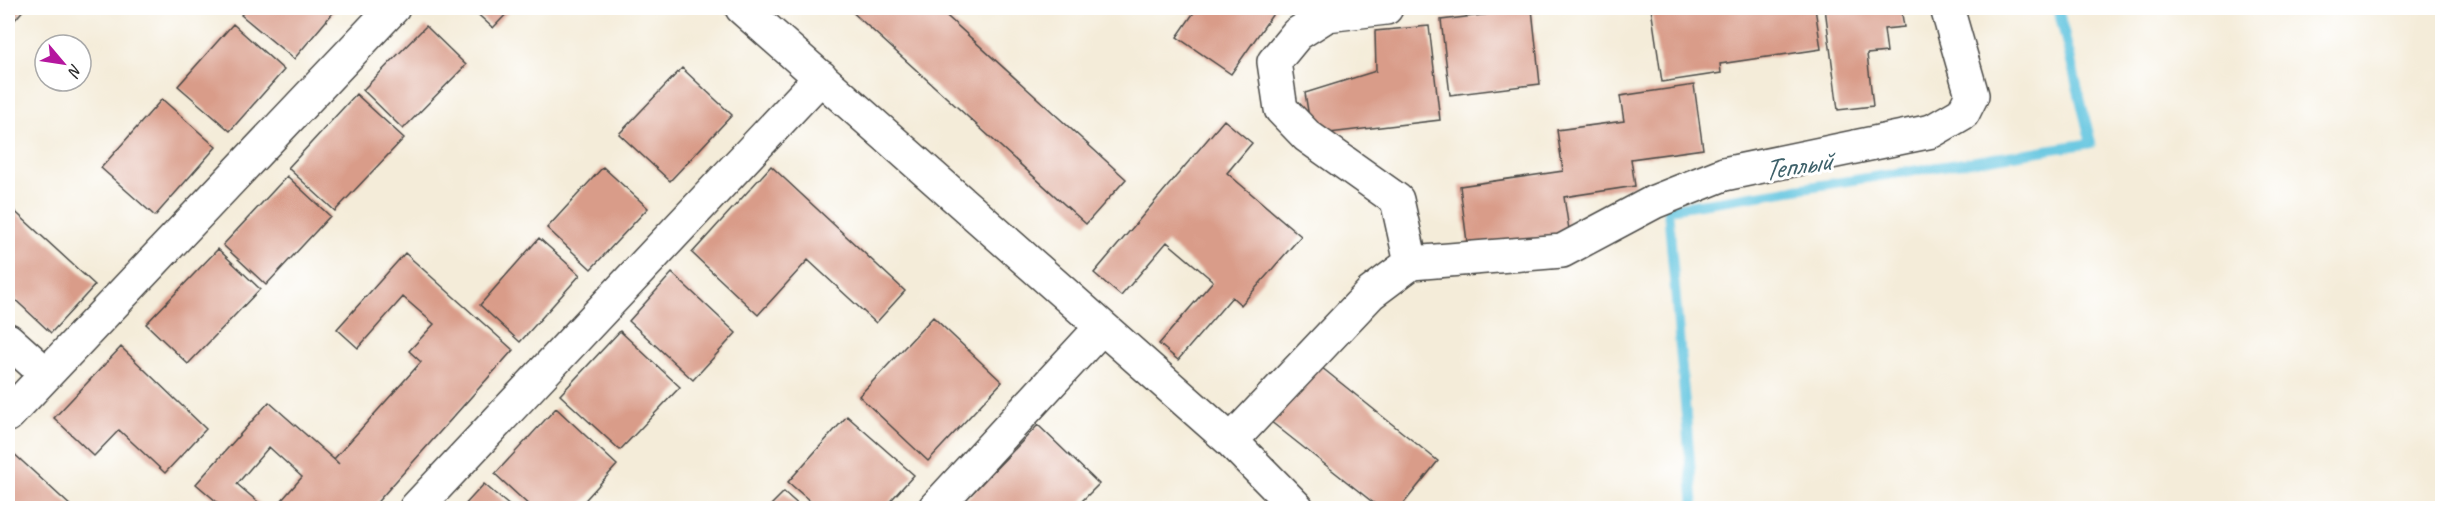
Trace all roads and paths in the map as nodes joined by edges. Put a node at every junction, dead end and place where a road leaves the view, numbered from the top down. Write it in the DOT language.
graph roads {
  1 [pos="393,8"];
  2 [pos="741,8"];
  3 [pos="1386,8"];
  4 [pos="1947,8"];
  5 [pos="821,77"];
  6 [pos="1411,263"];
  7 [pos="1101,328"];
  8 [pos="8,340"];
  9 [pos="46,374"];
  10 [pos="8,415"];
  11 [pos="1231,441"];
  12 [pos="416,508"];
  13 [pos="935,508"];
  14 [pos="1297,508"];
  1 -- 9 [label="street"];
  2 -- 5 [label="street"];
  3 -- 6 [label="street"];
  4 -- 6 [label="street"];
  5 -- 7 [label="street"];
  5 -- 12 [label="street"];
  6 -- 11 [label="street"];
  7 -- 11 [label="street"];
  7 -- 13 [label="street"];
  8 -- 9 [label="street"];
  9 -- 10 [label="street"];
  11 -- 14 [label="street"];
}
